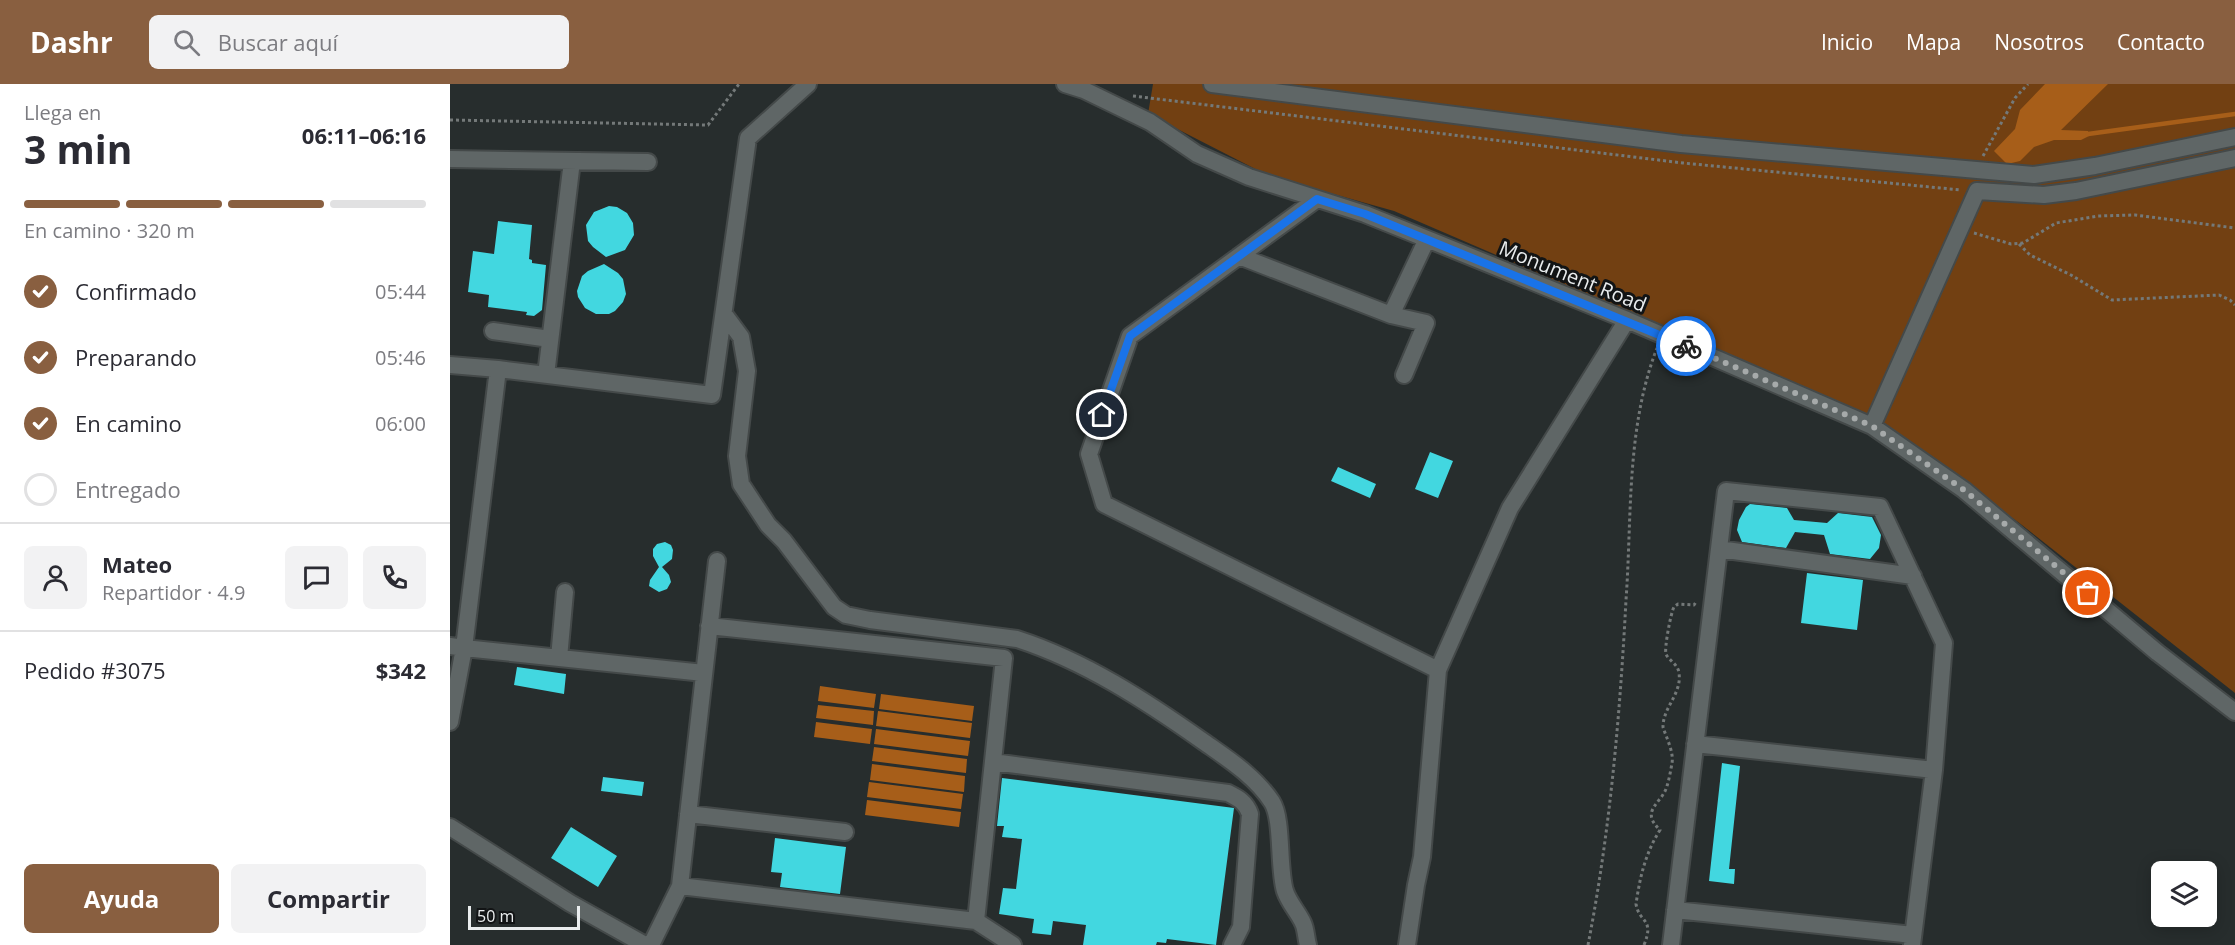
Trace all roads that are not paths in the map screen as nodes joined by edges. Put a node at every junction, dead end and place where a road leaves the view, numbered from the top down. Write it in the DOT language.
graph roads {
  1 [pos="808,84"];
  2 [pos="1065,84"];
  3 [pos="1212,84"];
  4 [pos="2235,137"];
  5 [pos="2235,158"];
  6 [pos="450,159"];
  7 [pos="572,161"];
  8 [pos="648,162"];
  9 [pos="1980,170"];
  10 [pos="1977,191"];
  11 [pos="1317,199"];
  12 [pos="1427,239"];
  13 [pos="1239,256"];
  14 [pos="724,314"];
  15 [pos="1391,315"];
  16 [pos="1627,320"];
  17 [pos="493,331"];
  18 [pos="550,339"];
  19 [pos="450,365"];
  20 [pos="498,369"];
  21 [pos="546,375"];
  22 [pos="1404,375"];
  23 [pos="1872,426"];
  24 [pos="1719,549"];
  25 [pos="717,561"];
  26 [pos="1913,576"];
  27 [pos="565,592"];
  28 [pos="709,626"];
  29 [pos="457,647"];
  30 [pos="559,658"];
  31 [pos="1438,670"];
  32 [pos="704,673"];
  33 [pos="2235,712"];
  34 [pos="450,722"];
  35 [pos="1695,744"];
  36 [pos="993,762"];
  37 [pos="1934,770"];
  38 [pos="688,814"];
  39 [pos="450,827"];
  40 [pos="845,832"];
  41 [pos="680,886"];
  42 [pos="1675,910"];
  43 [pos="976,921"];
  44 [pos="1913,940"];
  45 [pos="645,945"];
  46 [pos="651,945"];
  47 [pos="1013,945"];
  48 [pos="1232,945"];
  49 [pos="1308,945"];
  50 [pos="1407,945"];
  51 [pos="1671,945"];
  1 -- 14 [label="street"];
  2 -- 11 [label="street, Monument Road"];
  3 -- 9 [label="street"];
  4 -- 9 [label="street"];
  5 -- 10 [label="street"];
  6 -- 7 [label="street"];
  7 -- 8 [label="street"];
  7 -- 18 [label="street"];
  9 -- 10 [label="street"];
  10 -- 23 [label="street"];
  11 -- 12 [label="street, Monument Road"];
  11 -- 13 [label="street"];
  12 -- 15 [label="street"];
  12 -- 16 [label="street, Monument Road"];
  13 -- 15 [label="street"];
  13 -- 31 [label="street"];
  14 -- 21 [label="street"];
  14 -- 49 [label="street"];
  15 -- 22 [label="street"];
  16 -- 23 [label="street, Monument Road"];
  16 -- 31 [label="street"];
  17 -- 18 [label="street"];
  18 -- 21 [label="street"];
  19 -- 20 [label="street"];
  20 -- 21 [label="street"];
  20 -- 29 [label="street"];
  23 -- 33 [label="street, Monument Road"];
  24 -- 26 [label="street"];
  24 -- 26 [label="street"];
  24 -- 35 [label="street"];
  25 -- 28 [label="street"];
  26 -- 37 [label="street"];
  27 -- 30 [label="street"];
  28 -- 32 [label="street"];
  28 -- 36 [label="street"];
  29 -- 30 [label="street"];
  29 -- 34 [label="street"];
  30 -- 32 [label="street"];
  31 -- 50 [label="street"];
  32 -- 38 [label="street"];
  35 -- 37 [label="street"];
  35 -- 42 [label="street"];
  36 -- 43 [label="street"];
  36 -- 48 [label="street"];
  37 -- 44 [label="street"];
  38 -- 40 [label="street"];
  38 -- 41 [label="street"];
  39 -- 45 [label="street"];
  41 -- 43 [label="street"];
  41 -- 46 [label="street"];
  42 -- 44 [label="street"];
  42 -- 51 [label="street"];
  43 -- 47 [label="street"];
}
